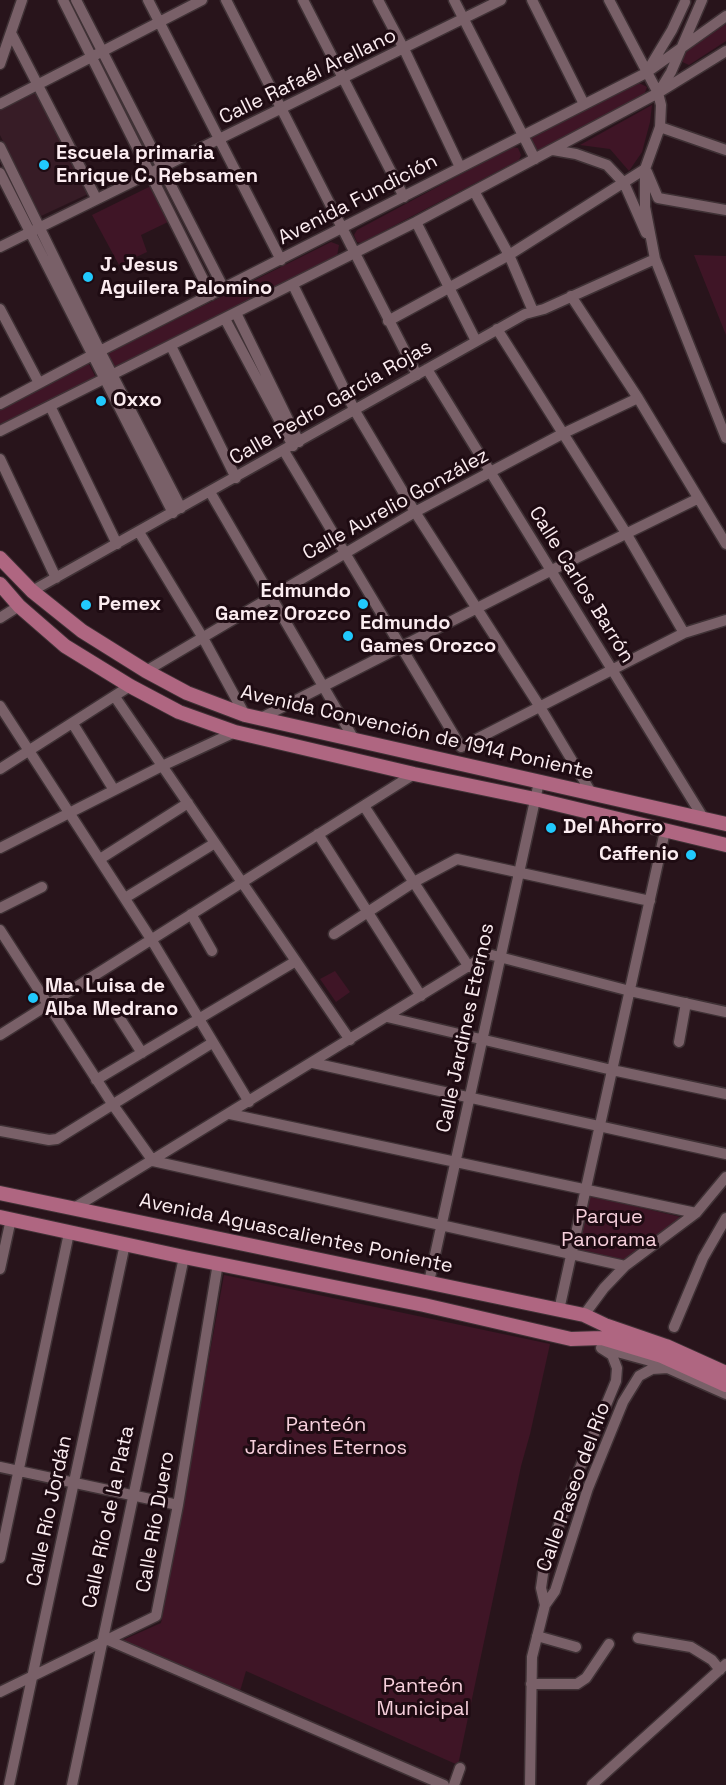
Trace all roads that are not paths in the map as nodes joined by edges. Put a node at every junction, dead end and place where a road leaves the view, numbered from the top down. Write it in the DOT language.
graph roads {
  1 [pos="22,0"];
  2 [pos="63,0"];
  3 [pos="76,0"];
  4 [pos="148,0"];
  5 [pos="202,0"];
  6 [pos="226,0"];
  7 [pos="303,0"];
  8 [pos="378,0"];
  9 [pos="454,0"];
  10 [pos="501,0"];
  11 [pos="532,0"];
  12 [pos="609,0"];
  13 [pos="702,0"];
  14 [pos="684,1"];
  15 [pos="726,16"];
  16 [pos="695,17"];
  17 [pos="464,20"];
  18 [pos="159,22"];
  19 [pos="11,33"];
  20 [pos="683,46"];
  21 [pos="404,49"];
  22 [pos="102,51"];
  23 [pos="726,51"];
  24 [pos="91,57"];
  25 [pos="0,64"];
  26 [pos="646,73"];
  27 [pos="344,79"];
  28 [pos="38,85"];
  29 [pos="658,93"];
  30 [pos="0,104"];
  31 [pos="584,104"];
  32 [pos="281,110"];
  33 [pos="660,127"];
  34 [pos="522,135"];
  35 [pos="220,140"];
  36 [pos="0,147"];
  37 [pos="553,150"];
  38 [pos="726,150"];
  39 [pos="535,159"];
  40 [pos="460,167"];
  41 [pos="162,168"];
  42 [pos="645,169"];
  43 [pos="0,173"];
  44 [pos="150,174"];
  45 [pos="624,183"];
  46 [pos="474,191"];
  47 [pos="404,197"];
  48 [pos="96,198"];
  49 [pos="726,210"];
  50 [pos="416,222"];
  51 [pos="341,229"];
  52 [pos="34,230"];
  53 [pos="0,247"];
  54 [pos="652,247"];
  55 [pos="354,254"];
  56 [pos="509,255"];
  57 [pos="655,259"];
  58 [pos="281,260"];
  59 [pos="293,285"];
  60 [pos="448,288"];
  61 [pos="224,289"];
  62 [pos="211,295"];
  63 [pos="571,296"];
  64 [pos="0,309"];
  65 [pos="533,311"];
  66 [pos="236,313"];
  67 [pos="225,319"];
  68 [pos="388,321"];
  69 [pos="498,329"];
  70 [pos="476,341"];
  71 [pos="171,346"];
  72 [pos="96,353"];
  73 [pos="422,372"];
  74 [pos="108,377"];
  75 [pos="39,383"];
  76 [pos="638,398"];
  77 [pos="0,404"];
  78 [pos="50,406"];
  79 [pos="355,411"];
  80 [pos="0,431"];
  81 [pos="562,434"];
  82 [pos="726,438"];
  83 [pos="292,446"];
  84 [pos="0,459"];
  85 [pos="489,473"];
  86 [pos="236,478"];
  87 [pos="210,492"];
  88 [pos="698,499"];
  89 [pos="177,510"];
  90 [pos="415,512"];
  91 [pos="139,532"];
  92 [pos="626,532"];
  93 [pos="117,544"];
  94 [pos="726,544"];
  95 [pos="344,553"];
  96 [pos="0,558"];
  97 [pos="552,570"];
  98 [pos="56,578"];
  99 [pos="0,584"];
  100 [pos="32,591"];
  101 [pos="270,596"];
  102 [pos="19,606"];
  103 [pos="477,608"];
  104 [pos="0,618"];
  105 [pos="726,620"];
  106 [pos="684,633"];
  107 [pos="203,638"];
  108 [pos="401,647"];
  109 [pos="612,670"];
  110 [pos="146,671"];
  111 [pos="130,686"];
  112 [pos="323,686"];
  113 [pos="115,697"];
  114 [pos="0,706"];
  115 [pos="540,707"];
  116 [pos="245,715"];
  117 [pos="259,719"];
  118 [pos="73,724"];
  119 [pos="235,732"];
  120 [pos="355,741"];
  121 [pos="461,747"];
  122 [pos="29,751"];
  123 [pos="458,762"];
  124 [pos="162,766"];
  125 [pos="0,769"];
  126 [pos="414,774"];
  127 [pos="539,782"];
  128 [pos="114,790"];
  129 [pos="592,794"];
  130 [pos="535,799"];
  131 [pos="188,803"];
  132 [pos="364,806"];
  133 [pos="70,812"];
  134 [pos="704,819"];
  135 [pos="726,824"];
  136 [pos="665,831"];
  137 [pos="318,834"];
  138 [pos="215,843"];
  139 [pos="726,845"];
  140 [pos="0,848"];
  141 [pos="100,859"];
  142 [pos="519,872"];
  143 [pos="242,882"];
  144 [pos="414,882"];
  145 [pos="42,886"];
  146 [pos="125,898"];
  147 [pos="650,901"];
  148 [pos="0,908"];
  149 [pos="368,912"];
  150 [pos="191,914"];
  151 [pos="0,930"];
  152 [pos="334,934"];
  153 [pos="151,939"];
  154 [pos="212,951"];
  155 [pos="500,958"];
  156 [pos="296,961"];
  157 [pos="470,967"];
  158 [pos="630,991"];
  159 [pos="421,996"];
  160 [pos="686,1003"];
  161 [pos="47,1005"];
  162 [pos="726,1012"];
  163 [pos="119,1017"];
  164 [pos="387,1017"];
  165 [pos="198,1019"];
  166 [pos="0,1035"];
  167 [pos="351,1040"];
  168 [pos="482,1040"];
  169 [pos="678,1042"];
  170 [pos="212,1043"];
  171 [pos="142,1053"];
  172 [pos="313,1063"];
  173 [pos="612,1070"];
  174 [pos="96,1080"];
  175 [pos="726,1094"];
  176 [pos="470,1097"];
  177 [pos="249,1102"];
  178 [pos="113,1105"];
  179 [pos="230,1113"];
  180 [pos="600,1126"];
  181 [pos="0,1131"];
  182 [pos="726,1154"];
  183 [pos="153,1161"];
  184 [pos="455,1162"];
  185 [pos="726,1177"];
  186 [pos="585,1190"];
  187 [pos="0,1192"];
  188 [pos="74,1208"];
  189 [pos="696,1213"];
  190 [pos="5,1218"];
  191 [pos="726,1218"];
  192 [pos="441,1224"];
  193 [pos="69,1233"];
  194 [pos="125,1244"];
  195 [pos="571,1254"];
  196 [pos="184,1257"];
  197 [pos="218,1263"];
  198 [pos="625,1266"];
  199 [pos="0,1269"];
  200 [pos="429,1282"];
  201 [pos="559,1310"];
  202 [pos="584,1315"];
  203 [pos="674,1328"];
  204 [pos="571,1339"];
  205 [pos="601,1347"];
  206 [pos="726,1366"];
  207 [pos="668,1368"];
  208 [pos="726,1373"];
  209 [pos="726,1385"];
  210 [pos="726,1394"];
  211 [pos="0,1467"];
  212 [pos="19,1472"];
  213 [pos="75,1483"];
  214 [pos="132,1496"];
  215 [pos="178,1505"];
  216 [pos="0,1558"];
  217 [pos="545,1605"];
  218 [pos="537,1636"];
  219 [pos="638,1638"];
  220 [pos="104,1642"];
  221 [pos="609,1644"];
  222 [pos="576,1647"];
  223 [pos="723,1667"];
  224 [pos="31,1677"];
  225 [pos="531,1684"];
  226 [pos="0,1692"];
  227 [pos="460,1768"];
  228 [pos="9,1785"];
  229 [pos="72,1785"];
  230 [pos="444,1785"];
  231 [pos="454,1785"];
  232 [pos="530,1785"];
  233 [pos="592,1785"];
  1 -- 19 [label="street"];
  2 -- 24 [label="street"];
  3 -- 22 [label="street"];
  4 -- 18 [label="street"];
  5 -- 18 [label="street"];
  6 -- 32 [label="street, Calle Carlos Barrón"];
  7 -- 27 [label="street"];
  8 -- 21 [label="street"];
  9 -- 17 [label="street"];
  10 -- 17 [label="street, Calle Rafaél Arellano"];
  11 -- 31 [label="street"];
  12 -- 26 [label="street"];
  13 -- 16 [label="street"];
  14 -- 16 [label="street"];
  14 -- 26 [label="street"];
  15 -- 20 [label="street, Avenida Fundición"];
  16 -- 20 [label="street"];
  17 -- 21 [label="street, Calle Rafaél Arellano"];
  17 -- 34 [label="street"];
  18 -- 22 [label="street"];
  18 -- 35 [label="street"];
  19 -- 25 [label="street"];
  19 -- 28 [label="street"];
  20 -- 26 [label="street, Avenida Fundición"];
  20 -- 29 [label="street"];
  21 -- 27 [label="street, Calle Rafaél Arellano"];
  21 -- 40 [label="street"];
  22 -- 24 [label="street"];
  22 -- 41 [label="street"];
  23 -- 29 [label="street"];
  24 -- 28 [label="street"];
  24 -- 44 [label="street"];
  26 -- 29 [label="street"];
  26 -- 31 [label="street, Avenida Fundición"];
  27 -- 32 [label="street, Calle Rafaél Arellano"];
  27 -- 47 [label="street"];
  28 -- 30 [label="street"];
  28 -- 48 [label="street"];
  29 -- 33 [label="street"];
  29 -- 37 [label="street"];
  31 -- 34 [label="street, Avenida Fundición"];
  32 -- 35 [label="street, Calle Rafaél Arellano"];
  32 -- 51 [label="street, Calle Carlos Barrón"];
  33 -- 38 [label="street"];
  33 -- 42 [label="street"];
  34 -- 39 [label="street"];
  34 -- 40 [label="street, Avenida Fundición"];
  35 -- 41 [label="street, Calle Rafaél Arellano"];
  35 -- 58 [label="street"];
  36 -- 52 [label="street"];
  37 -- 39 [label="street"];
  37 -- 45 [label="street"];
  39 -- 46 [label="street"];
  40 -- 47 [label="street, Avenida Fundición"];
  41 -- 44 [label="street, Calle Rafaél Arellano"];
  41 -- 61 [label="street"];
  42 -- 45 [label="street"];
  42 -- 49 [label="street"];
  42 -- 54 [label="street"];
  43 -- 52 [label="street"];
  44 -- 48 [label="street, Calle Rafaél Arellano"];
  44 -- 62 [label="street"];
  45 -- 54 [label="street"];
  45 -- 56 [label="street"];
  46 -- 50 [label="street"];
  46 -- 56 [label="street"];
  47 -- 51 [label="street, Avenida Fundición"];
  48 -- 52 [label="street, Calle Rafaél Arellano"];
  50 -- 55 [label="street"];
  50 -- 60 [label="street"];
  51 -- 55 [label="street, Calle Carlos Barrón"];
  51 -- 58 [label="street, Avenida Fundición"];
  52 -- 53 [label="street, Calle Rafaél Arellano"];
  52 -- 72 [label="street"];
  54 -- 57 [label="street"];
  55 -- 59 [label="street"];
  55 -- 68 [label="street, Calle Carlos Barrón"];
  56 -- 60 [label="street"];
  56 -- 65 [label="street"];
  57 -- 63 [label="street, Calle Pedro García Rojas"];
  57 -- 82 [label="street"];
  58 -- 61 [label="street, Avenida Fundición"];
  59 -- 66 [label="street"];
  59 -- 79 [label="street"];
  60 -- 68 [label="street"];
  60 -- 70 [label="street"];
  61 -- 62 [label="street, Avenida Fundición"];
  62 -- 72 [label="street, Avenida Fundición"];
  63 -- 65 [label="street, Calle Pedro García Rojas"];
  63 -- 76 [label="street"];
  64 -- 75 [label="street"];
  65 -- 69 [label="street, Calle Pedro García Rojas"];
  66 -- 67 [label="street"];
  66 -- 83 [label="street"];
  67 -- 71 [label="street"];
  67 -- 83 [label="street"];
  68 -- 73 [label="street, Calle Carlos Barrón"];
  69 -- 70 [label="street, Calle Pedro García Rojas"];
  69 -- 81 [label="street"];
  70 -- 73 [label="street, Calle Pedro García Rojas"];
  71 -- 74 [label="street"];
  71 -- 86 [label="street"];
  72 -- 74 [label="street"];
  72 -- 75 [label="street, Avenida Fundición"];
  73 -- 79 [label="street, Calle Pedro García Rojas"];
  73 -- 85 [label="street, Calle Carlos Barrón"];
  74 -- 78 [label="street"];
  74 -- 89 [label="street"];
  75 -- 77 [label="street, Avenida Fundición"];
  76 -- 81 [label="street, Calle Aurelio González"];
  76 -- 88 [label="street"];
  78 -- 80 [label="street"];
  78 -- 93 [label="street"];
  79 -- 83 [label="street, Calle Pedro García Rojas"];
  79 -- 90 [label="street"];
  81 -- 85 [label="street, Calle Aurelio González"];
  81 -- 92 [label="street"];
  83 -- 86 [label="street, Calle Pedro García Rojas"];
  83 -- 95 [label="street"];
  84 -- 98 [label="street"];
  85 -- 90 [label="street, Calle Aurelio González"];
  85 -- 97 [label="street, Calle Carlos Barrón"];
  86 -- 87 [label="street, Calle Pedro García Rojas"];
  87 -- 89 [label="street, Calle Pedro García Rojas"];
  87 -- 101 [label="street"];
  88 -- 92 [label="street"];
  88 -- 94 [label="street"];
  89 -- 91 [label="street, Calle Pedro García Rojas"];
  90 -- 95 [label="street, Calle Aurelio González"];
  90 -- 103 [label="street"];
  91 -- 93 [label="street, Calle Pedro García Rojas"];
  91 -- 107 [label="street"];
  92 -- 97 [label="street"];
  92 -- 106 [label="street"];
  93 -- 98 [label="street, Calle Pedro García Rojas"];
  95 -- 101 [label="street, Calle Aurelio González"];
  95 -- 108 [label="street"];
  96 -- 100 [label="main road, Avenida Convención de 1914 Poniente"];
  97 -- 103 [label="street"];
  97 -- 109 [label="street, Calle Carlos Barrón"];
  98 -- 100 [label="street, Calle Pedro García Rojas"];
  99 -- 102 [label="main road, Avenida Convención de 1914 Poniente"];
  100 -- 110 [label="main road, Avenida Convención de 1914 Poniente"];
  101 -- 107 [label="street, Calle Aurelio González"];
  101 -- 112 [label="street"];
  102 -- 104 [label="street"];
  102 -- 111 [label="main road, Avenida Convención de 1914 Poniente"];
  103 -- 108 [label="street"];
  103 -- 115 [label="street"];
  105 -- 106 [label="street"];
  106 -- 109 [label="street"];
  107 -- 110 [label="street, Calle Aurelio González"];
  107 -- 116 [label="street"];
  108 -- 112 [label="street"];
  108 -- 121 [label="street"];
  109 -- 115 [label="street"];
  109 -- 134 [label="street, Calle Carlos Barrón"];
  110 -- 116 [label="main road, Avenida Convención de 1914 Poniente"];
  111 -- 113 [label="street"];
  111 -- 119 [label="main road, Avenida Convención de 1914 Poniente"];
  112 -- 117 [label="street"];
  112 -- 120 [label="street"];
  113 -- 118 [label="street"];
  113 -- 124 [label="street"];
  114 -- 122 [label="street"];
  115 -- 121 [label="street"];
  115 -- 129 [label="street"];
  116 -- 117 [label="main road, Avenida Convención de 1914 Poniente"];
  117 -- 120 [label="main road, Avenida Convención de 1914 Poniente"];
  118 -- 122 [label="street"];
  118 -- 128 [label="street"];
  119 -- 124 [label="street"];
  119 -- 126 [label="main road, Avenida Convención de 1914 Poniente"];
  120 -- 123 [label="main road, Avenida Convención de 1914 Poniente"];
  121 -- 123 [label="street"];
  122 -- 125 [label="street"];
  122 -- 133 [label="street"];
  123 -- 127 [label="main road, Avenida Convención de 1914 Poniente"];
  124 -- 128 [label="street"];
  124 -- 131 [label="street"];
  126 -- 130 [label="main road, Avenida Convención de 1914 Poniente"];
  126 -- 132 [label="street"];
  127 -- 129 [label="main road, Avenida Convención de 1914 Poniente"];
  127 -- 130 [label="street, Calle Jardines Eternos"];
  128 -- 133 [label="street"];
  129 -- 134 [label="main road, Avenida Convención de 1914 Poniente"];
  130 -- 136 [label="main road, Avenida Convención de 1914 Poniente"];
  130 -- 142 [label="street, Calle Jardines Eternos"];
  131 -- 138 [label="street"];
  131 -- 141 [label="street"];
  132 -- 137 [label="street"];
  132 -- 144 [label="street"];
  133 -- 140 [label="street"];
  133 -- 141 [label="street"];
  134 -- 135 [label="main road, Avenida Convención de 1914 Poniente"];
  136 -- 139 [label="main road, Avenida Convención de 1914 Poniente"];
  136 -- 147 [label="street"];
  137 -- 143 [label="street"];
  137 -- 149 [label="street"];
  138 -- 143 [label="street"];
  138 -- 146 [label="street"];
  141 -- 146 [label="street"];
  142 -- 144 [label="street"];
  142 -- 147 [label="street"];
  142 -- 155 [label="street, Calle Jardines Eternos"];
  143 -- 150 [label="street"];
  143 -- 156 [label="street"];
  144 -- 149 [label="street"];
  144 -- 157 [label="street"];
  145 -- 148 [label="street"];
  146 -- 153 [label="street"];
  147 -- 158 [label="street"];
  149 -- 152 [label="street"];
  149 -- 159 [label="street"];
  150 -- 153 [label="street"];
  150 -- 154 [label="street"];
  151 -- 161 [label="street"];
  153 -- 161 [label="street"];
  153 -- 165 [label="street"];
  155 -- 157 [label="street"];
  155 -- 158 [label="street"];
  155 -- 168 [label="street, Calle Jardines Eternos"];
  156 -- 165 [label="street"];
  156 -- 167 [label="street"];
  157 -- 159 [label="street"];
  158 -- 160 [label="street"];
  158 -- 173 [label="street"];
  159 -- 164 [label="street"];
  160 -- 162 [label="street"];
  160 -- 169 [label="street"];
  161 -- 166 [label="street"];
  161 -- 174 [label="street"];
  163 -- 171 [label="street"];
  164 -- 167 [label="street"];
  164 -- 168 [label="street"];
  165 -- 170 [label="street"];
  165 -- 171 [label="street"];
  167 -- 172 [label="street"];
  168 -- 173 [label="street"];
  168 -- 176 [label="street, Calle Jardines Eternos"];
  170 -- 177 [label="street"];
  170 -- 178 [label="street"];
  171 -- 174 [label="street"];
  172 -- 176 [label="street"];
  172 -- 177 [label="street"];
  173 -- 175 [label="street"];
  173 -- 180 [label="street"];
  174 -- 178 [label="street"];
  176 -- 180 [label="street"];
  176 -- 184 [label="street, Calle Jardines Eternos"];
  177 -- 179 [label="street"];
  178 -- 181 [label="street"];
  178 -- 183 [label="street"];
  179 -- 183 [label="street"];
  179 -- 184 [label="street"];
  180 -- 182 [label="street"];
  180 -- 186 [label="street"];
  183 -- 188 [label="street"];
  183 -- 192 [label="street"];
  184 -- 186 [label="street"];
  184 -- 192 [label="street, Calle Jardines Eternos"];
  185 -- 189 [label="street"];
  186 -- 189 [label="street"];
  186 -- 195 [label="street"];
  187 -- 188 [label="main road, Avenida Aguascalientes Poniente"];
  188 -- 200 [label="main road, Avenida Aguascalientes Poniente"];
  189 -- 198 [label="street"];
  190 -- 193 [label="main road"];
  190 -- 199 [label="street"];
  191 -- 203 [label="street"];
  192 -- 195 [label="street"];
  192 -- 200 [label="street, Calle Jardines Eternos"];
  193 -- 194 [label="main road"];
  193 -- 212 [label="street"];
  194 -- 196 [label="main road"];
  194 -- 213 [label="street, Calle Río Jordán"];
  195 -- 198 [label="street"];
  195 -- 201 [label="street"];
  196 -- 197 [label="main road"];
  196 -- 214 [label="street, Calle Río de la Plata"];
  197 -- 204 [label="main road"];
  197 -- 215 [label="street, Calle Río Duero"];
  198 -- 202 [label="street"];
  200 -- 201 [label="main road, Avenida Aguascalientes Poniente"];
  201 -- 202 [label="main road, Avenida Aguascalientes Poniente"];
  202 -- 206 [label="street, Avenida Aguascalientes Poniente"];
  202 -- 208 [label="main road, Avenida Aguascalientes Poniente"];
  204 -- 205 [label="street"];
  204 -- 209 [label="main road"];
  205 -- 207 [label="street"];
  205 -- 217 [label="street, Calle Paseo del Río"];
  207 -- 210 [label="street"];
  207 -- 217 [label="street, Calle Paseo del Río"];
  211 -- 212 [label="street"];
  212 -- 213 [label="street"];
  212 -- 216 [label="street"];
  213 -- 214 [label="street"];
  213 -- 224 [label="street, Calle Río Jordán"];
  214 -- 215 [label="street"];
  214 -- 220 [label="street, Calle Río de la Plata"];
  215 -- 220 [label="street, Calle Río Duero"];
  217 -- 218 [label="street, Calle Paseo del Río"];
  218 -- 222 [label="street"];
  218 -- 225 [label="street, Calle Paseo del Río"];
  219 -- 223 [label="street"];
  220 -- 224 [label="street, Calle Río Duero"];
  220 -- 229 [label="street, Calle Río de la Plata"];
  220 -- 230 [label="street"];
  221 -- 225 [label="street"];
  223 -- 233 [label="street"];
  224 -- 226 [label="street, Calle Río Duero"];
  224 -- 228 [label="street, Calle Río Jordán"];
  225 -- 232 [label="street, Calle Paseo del Río"];
  227 -- 231 [label="street"];
}
